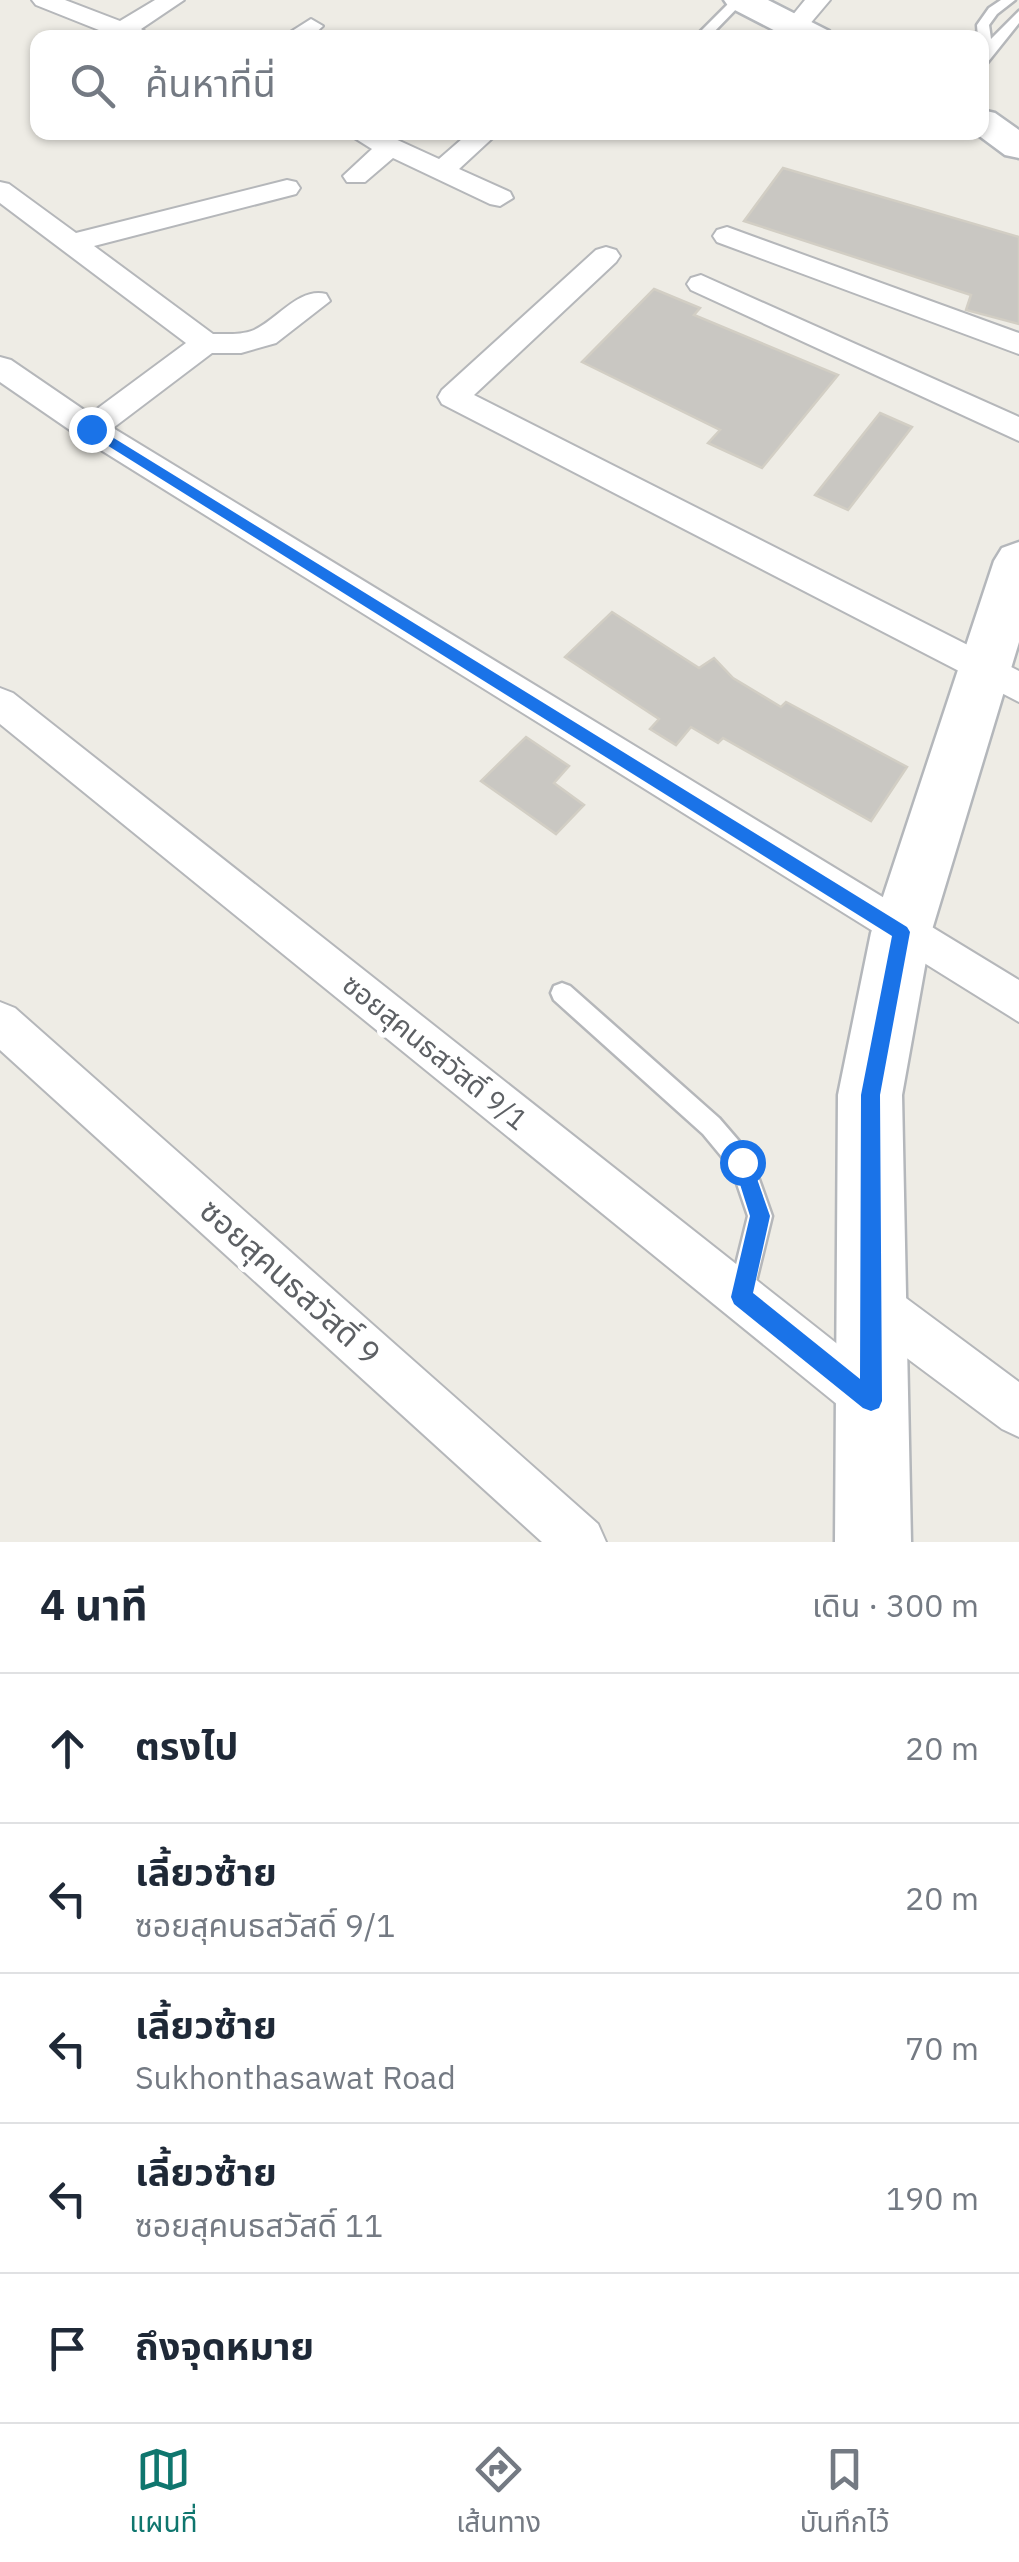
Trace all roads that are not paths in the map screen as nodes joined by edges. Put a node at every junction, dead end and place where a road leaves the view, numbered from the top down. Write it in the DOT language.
graph roads {
  1 [pos="44,0"];
  2 [pos="172,0"];
  3 [pos="740,0"];
  4 [pos="818,0"];
  5 [pos="1010,0"];
  6 [pos="1019,15"];
  7 [pos="119,30"];
  8 [pos="138,30"];
  9 [pos="708,30"];
  10 [pos="802,30"];
  11 [pos="807,30"];
  12 [pos="983,30"];
  13 [pos="989,50"];
  14 [pos="989,126"];
  15 [pos="375,140"];
  16 [pos="477,140"];
  17 [pos="390,147"];
  18 [pos="1019,147"];
  19 [pos="441,170"];
  20 [pos="356,176"];
  21 [pos="288,188"];
  22 [pos="0,190"];
  23 [pos="500,198"];
  24 [pos="727,236"];
  25 [pos="72,244"];
  26 [pos="606,256"];
  27 [pos="701,284"];
  28 [pos="316,302"];
  29 [pos="206,343"];
  30 [pos="1019,344"];
  31 [pos="0,367"];
  32 [pos="91,429"];
  33 [pos="1019,430"];
  34 [pos="1019,561"];
  35 [pos="1001,678"];
  36 [pos="0,703"];
  37 [pos="901,932"];
  38 [pos="562,993"];
  39 [pos="1019,1003"];
  40 [pos="0,1022"];
  41 [pos="742,1297"];
  42 [pos="870,1300"];
  43 [pos="871,1401"];
  44 [pos="1019,1412"];
  45 [pos="580,1542"];
  46 [pos="873,1542"];
  1 -- 7 [label="street"];
  2 -- 8 [label="street"];
  3 -- 9 [label="lane"];
  3 -- 10 [label="main road"];
  4 -- 11 [label="street"];
  5 -- 12 [label="lane"];
  6 -- 13 [label="lane"];
  14 -- 18 [label="main road"];
  15 -- 17 [label="street"];
  16 -- 19 [label="street"];
  17 -- 19 [label="street"];
  17 -- 20 [label="street"];
  19 -- 23 [label="street"];
  21 -- 25 [label="street"];
  22 -- 25 [label="street"];
  24 -- 30 [label="street"];
  25 -- 29 [label="street"];
  26 -- 35 [label="street"];
  27 -- 33 [label="street"];
  28 -- 29 [label="street"];
  29 -- 32 [label="street"];
  31 -- 32 [label="street"];
  32 -- 37 [label="street"];
  34 -- 35 [label="main road"];
  35 -- 37 [label="main road"];
  36 -- 41 [label="street, ซอยสุคนธสวัสดิ์ 9/1"];
  37 -- 39 [label="street"];
  37 -- 42 [label="main road"];
  38 -- 41 [label="lane"];
  40 -- 45 [label="street, ซอยสุคนธสวัสดิ์ 9"];
  41 -- 43 [label="street, ซอยสุคนธสวัสดิ์ 9/1"];
  42 -- 43 [label="main road"];
  42 -- 44 [label="street"];
  43 -- 46 [label="main road"];
}
